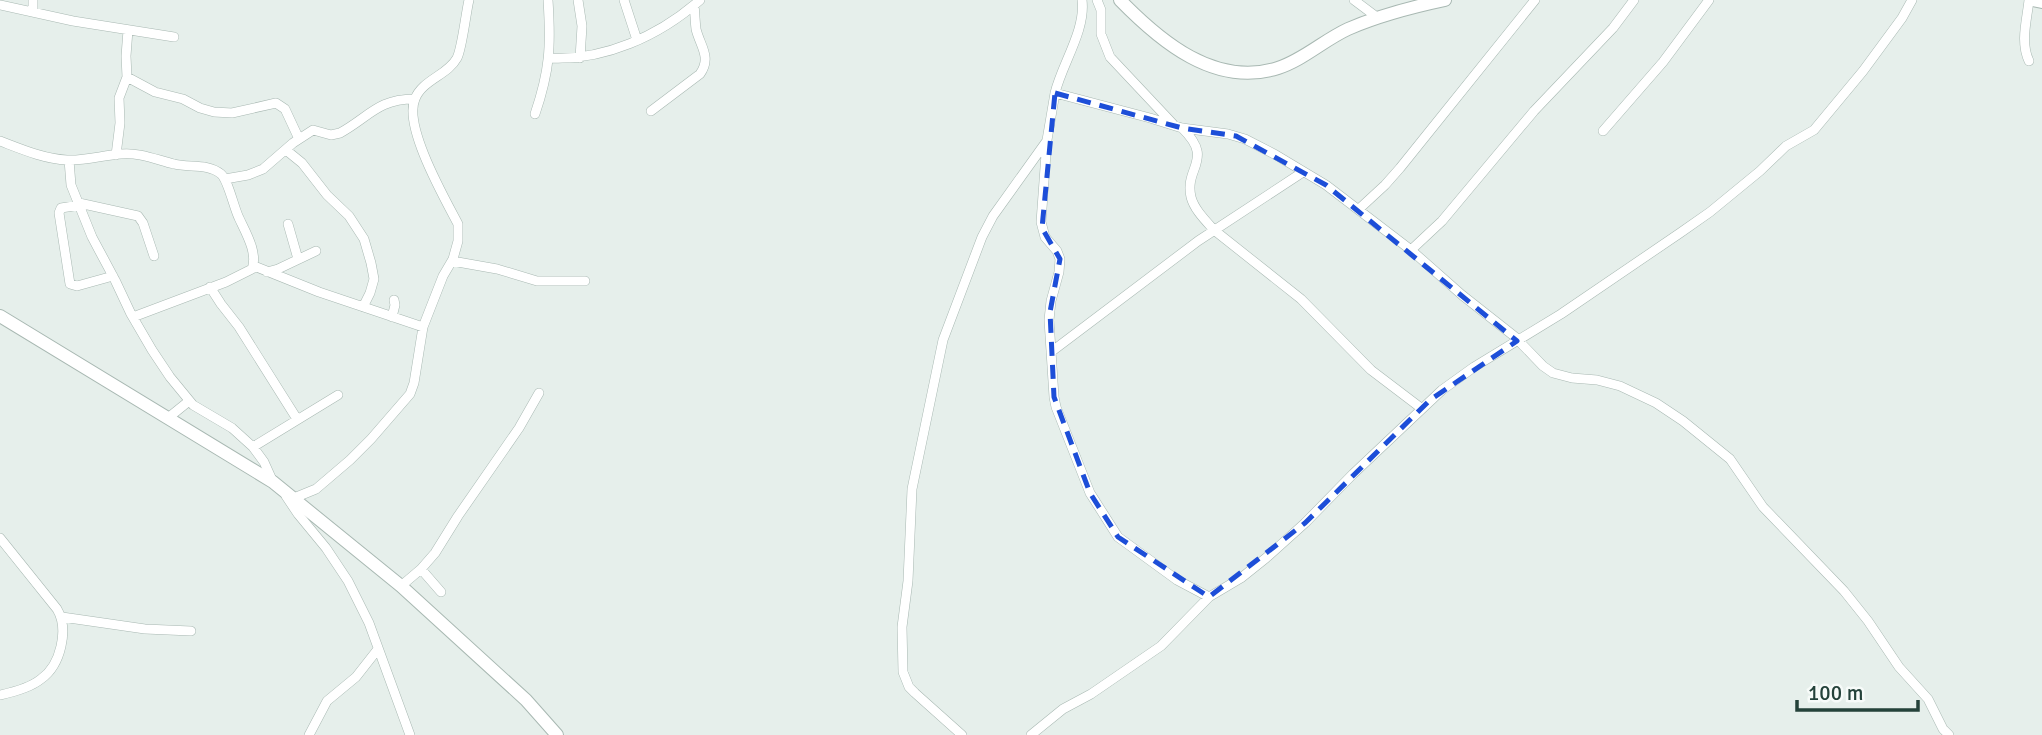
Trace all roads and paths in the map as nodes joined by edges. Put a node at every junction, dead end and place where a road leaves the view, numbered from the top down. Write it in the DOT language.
graph roads {
  1 [pos="33,0"];
  2 [pos="469,0"];
  3 [pos="548,0"];
  4 [pos="578,0"];
  5 [pos="624,0"];
  6 [pos="1082,0"];
  7 [pos="1097,0"];
  8 [pos="1120,0"];
  9 [pos="1354,0"];
  10 [pos="1445,0"];
  11 [pos="1535,0"];
  12 [pos="1634,0"];
  13 [pos="1709,0"];
  14 [pos="1912,0"];
  15 [pos="2031,0"];
  16 [pos="697,2"];
  17 [pos="2042,2"];
  18 [pos="0,5"];
  19 [pos="33,12"];
  20 [pos="1378,18"];
  21 [pos="128,30"];
  22 [pos="174,37"];
  23 [pos="637,40"];
  24 [pos="549,58"];
  25 [pos="580,58"];
  26 [pos="2029,61"];
  27 [pos="127,78"];
  28 [pos="1055,93"];
  29 [pos="414,99"];
  30 [pos="651,111"];
  31 [pos="535,114"];
  32 [pos="1178,127"];
  33 [pos="1603,131"];
  34 [pos="299,139"];
  35 [pos="1047,140"];
  36 [pos="0,141"];
  37 [pos="286,150"];
  38 [pos="116,155"];
  39 [pos="69,160"];
  40 [pos="1304,172"];
  41 [pos="225,179"];
  42 [pos="80,204"];
  43 [pos="1359,209"];
  44 [pos="288,225"];
  45 [pos="1214,230"];
  46 [pos="1411,250"];
  47 [pos="316,251"];
  48 [pos="154,256"];
  49 [pos="298,259"];
  50 [pos="452,261"];
  51 [pos="254,266"];
  52 [pos="267,272"];
  53 [pos="113,276"];
  54 [pos="585,281"];
  55 [pos="210,287"];
  56 [pos="394,300"];
  57 [pos="363,307"];
  58 [pos="0,316"];
  59 [pos="133,317"];
  60 [pos="392,317"];
  61 [pos="423,327"];
  62 [pos="1517,341"];
  63 [pos="1051,352"];
  64 [pos="539,393"];
  65 [pos="338,396"];
  66 [pos="189,401"];
  67 [pos="1421,408"];
  68 [pos="168,418"];
  69 [pos="296,419"];
  70 [pos="253,447"];
  71 [pos="277,486"];
  72 [pos="294,498"];
  73 [pos="0,538"];
  74 [pos="421,569"];
  75 [pos="401,586"];
  76 [pos="440,592"];
  77 [pos="1209,597"];
  78 [pos="62,617"];
  79 [pos="191,631"];
  80 [pos="378,649"];
  81 [pos="0,695"];
  82 [pos="309,735"];
  83 [pos="410,735"];
  84 [pos="557,735"];
  85 [pos="962,735"];
  86 [pos="1031,735"];
  87 [pos="1949,735"];
  1 -- 19 [label="street"];
  2 -- 29 [label="street"];
  3 -- 24 [label="street"];
  4 -- 25 [label="street"];
  5 -- 23 [label="street"];
  6 -- 28 [label="street"];
  7 -- 32 [label="street"];
  8 -- 20 [label="street"];
  9 -- 20 [label="street"];
  10 -- 20 [label="street"];
  11 -- 43 [label="street"];
  12 -- 46 [label="street"];
  13 -- 33 [label="street"];
  14 -- 62 [label="street"];
  15 -- 17 [label="street"];
  15 -- 26 [label="street"];
  16 -- 23 [label="street"];
  16 -- 30 [label="street"];
  18 -- 19 [label="street"];
  19 -- 21 [label="street"];
  21 -- 22 [label="street"];
  21 -- 27 [label="street"];
  23 -- 25 [label="street"];
  24 -- 25 [label="street"];
  24 -- 31 [label="street"];
  27 -- 34 [label="street"];
  27 -- 38 [label="street"];
  28 -- 32 [label="street"];
  28 -- 35 [label="street"];
  29 -- 34 [label="street"];
  29 -- 50 [label="street"];
  32 -- 40 [label="street"];
  32 -- 45 [label="street"];
  34 -- 37 [label="street"];
  35 -- 63 [label="street"];
  35 -- 85 [label="street"];
  36 -- 39 [label="street"];
  37 -- 41 [label="street"];
  37 -- 57 [label="street"];
  38 -- 39 [label="street"];
  38 -- 41 [label="street"];
  39 -- 42 [label="street"];
  40 -- 43 [label="street"];
  40 -- 45 [label="street"];
  41 -- 51 [label="street"];
  42 -- 48 [label="street"];
  42 -- 53 [label="street"];
  42 -- 53 [label="street"];
  43 -- 46 [label="street"];
  44 -- 49 [label="street"];
  45 -- 63 [label="street"];
  45 -- 67 [label="street"];
  46 -- 62 [label="street"];
  47 -- 49 [label="street"];
  49 -- 52 [label="street"];
  50 -- 54 [label="street"];
  50 -- 61 [label="street"];
  51 -- 52 [label="street"];
  51 -- 55 [label="street"];
  52 -- 57 [label="street"];
  53 -- 59 [label="street"];
  55 -- 59 [label="street"];
  55 -- 69 [label="street"];
  56 -- 60 [label="street"];
  57 -- 60 [label="street"];
  58 -- 68 [label="street"];
  59 -- 66 [label="street"];
  60 -- 61 [label="street"];
  61 -- 72 [label="street"];
  62 -- 67 [label="street"];
  62 -- 87 [label="street"];
  63 -- 77 [label="street"];
  64 -- 74 [label="street"];
  65 -- 69 [label="street"];
  66 -- 68 [label="street"];
  66 -- 70 [label="street"];
  67 -- 77 [label="street"];
  68 -- 71 [label="street"];
  69 -- 70 [label="street"];
  70 -- 71 [label="street"];
  71 -- 72 [label="street"];
  71 -- 80 [label="street"];
  72 -- 75 [label="street"];
  73 -- 78 [label="street"];
  74 -- 75 [label="street"];
  74 -- 76 [label="street"];
  75 -- 84 [label="street"];
  77 -- 86 [label="street"];
  78 -- 79 [label="street"];
  78 -- 81 [label="street"];
  80 -- 82 [label="street"];
  80 -- 83 [label="street"];
}
